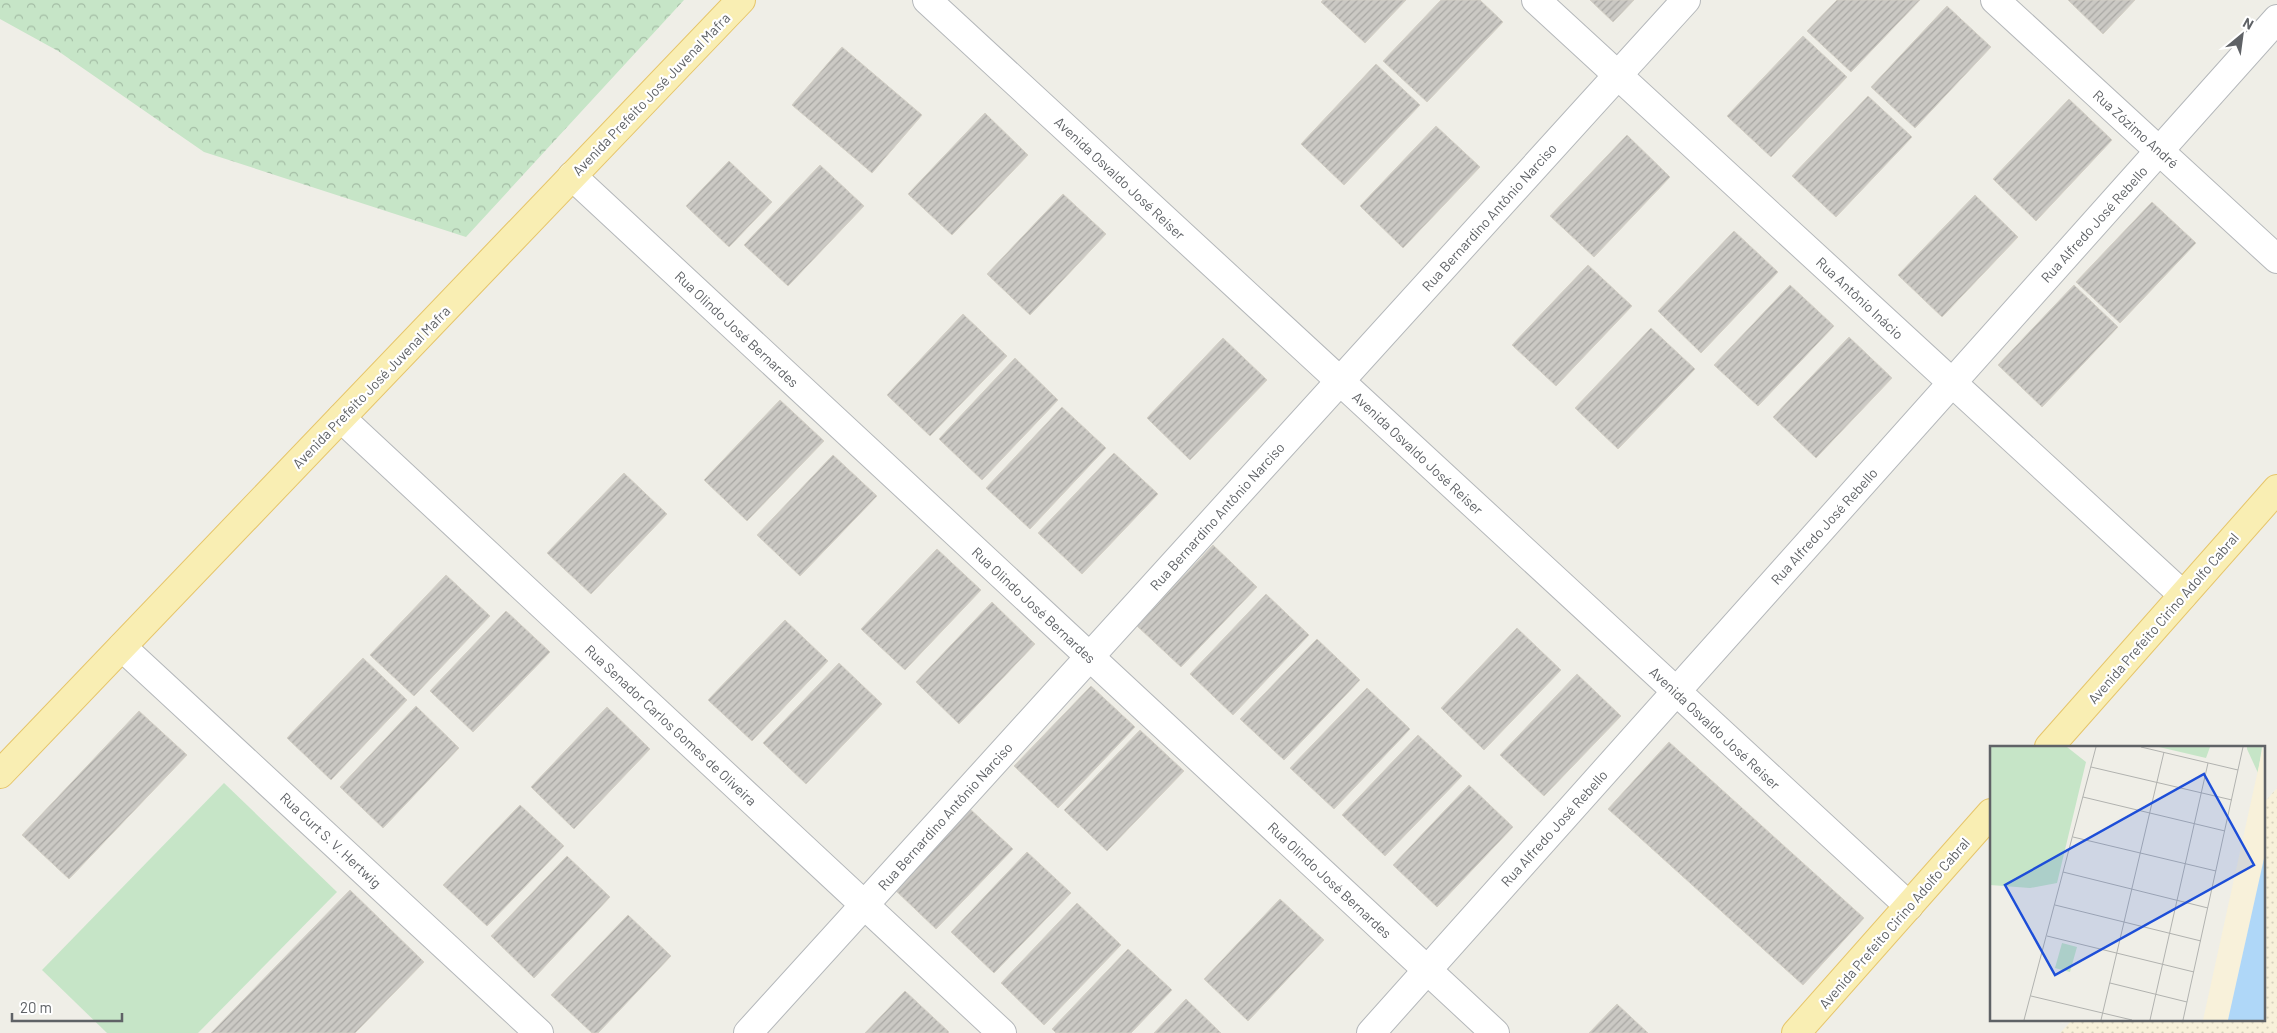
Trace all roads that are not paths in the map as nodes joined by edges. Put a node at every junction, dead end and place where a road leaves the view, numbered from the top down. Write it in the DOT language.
graph roads {
  1 [pos="741,0"];
  2 [pos="928,0"];
  3 [pos="1536,0"];
  4 [pos="1686,0"];
  5 [pos="1994,0"];
  6 [pos="2277,19"];
  7 [pos="1618,75"];
  8 [pos="2160,151"];
  9 [pos="572,176"];
  10 [pos="2277,259"];
  11 [pos="1340,381"];
  12 [pos="1952,382"];
  13 [pos="341,418"];
  14 [pos="2277,489"];
  15 [pos="2183,595"];
  16 [pos="122,647"];
  17 [pos="1089,657"];
  18 [pos="1676,691"];
  19 [pos="2050,746"];
  20 [pos="0,774"];
  21 [pos="1990,814"];
  22 [pos="864,905"];
  23 [pos="1909,906"];
  24 [pos="1427,970"];
  25 [pos="539,1033"];
  26 [pos="748,1033"];
  27 [pos="1002,1033"];
  28 [pos="1371,1033"];
  29 [pos="1495,1033"];
  30 [pos="1796,1033"];
  1 -- 9 [label="main road, Avenida Prefeito José Juvenal Mafra"];
  2 -- 11 [label="street, Avenida Osvaldo José Reiser"];
  3 -- 7 [label="street, Rua Antônio Inácio"];
  4 -- 7 [label="street, Rua Bernardino Antônio Narciso"];
  5 -- 8 [label="street, Rua Zózimo André"];
  6 -- 8 [label="street, Rua Alfredo José Rebello"];
  7 -- 11 [label="street, Rua Bernardino Antônio Narciso"];
  7 -- 12 [label="street, Rua Antônio Inácio"];
  8 -- 10 [label="street, Rua Zózimo André"];
  8 -- 12 [label="street, Rua Alfredo José Rebello"];
  9 -- 13 [label="main road, Avenida Prefeito José Juvenal Mafra"];
  9 -- 17 [label="street, Rua Olindo José Bernardes"];
  11 -- 17 [label="street, Rua Bernardino Antônio Narciso"];
  11 -- 18 [label="street, Avenida Osvaldo José Reiser"];
  12 -- 15 [label="street, Rua Antônio Inácio"];
  12 -- 18 [label="street, Rua Alfredo José Rebello"];
  13 -- 16 [label="main road, Avenida Prefeito José Juvenal Mafra"];
  13 -- 22 [label="street, Rua Senador Carlos Gomes de Oliveira"];
  14 -- 15 [label="main road, Avenida Prefeito Cirino Adolfo Cabral"];
  15 -- 19 [label="main road, Avenida Prefeito Cirino Adolfo Cabral"];
  16 -- 20 [label="main road, Avenida Prefeito José Juvenal Mafra"];
  16 -- 25 [label="street, Rua Curt S. V. Hertwig"];
  17 -- 22 [label="street, Rua Bernardino Antônio Narciso"];
  17 -- 24 [label="street, Rua Olindo José Bernardes"];
  18 -- 23 [label="street, Avenida Osvaldo José Reiser"];
  18 -- 24 [label="street, Rua Alfredo José Rebello"];
  21 -- 23 [label="main road, Avenida Prefeito Cirino Adolfo Cabral"];
  22 -- 26 [label="street, Rua Bernardino Antônio Narciso"];
  22 -- 27 [label="street, Rua Senador Carlos Gomes de Oliveira"];
  23 -- 30 [label="main road, Avenida Prefeito Cirino Adolfo Cabral"];
  24 -- 28 [label="street, Rua Alfredo José Rebello"];
  24 -- 29 [label="street, Rua Olindo José Bernardes"];
}
